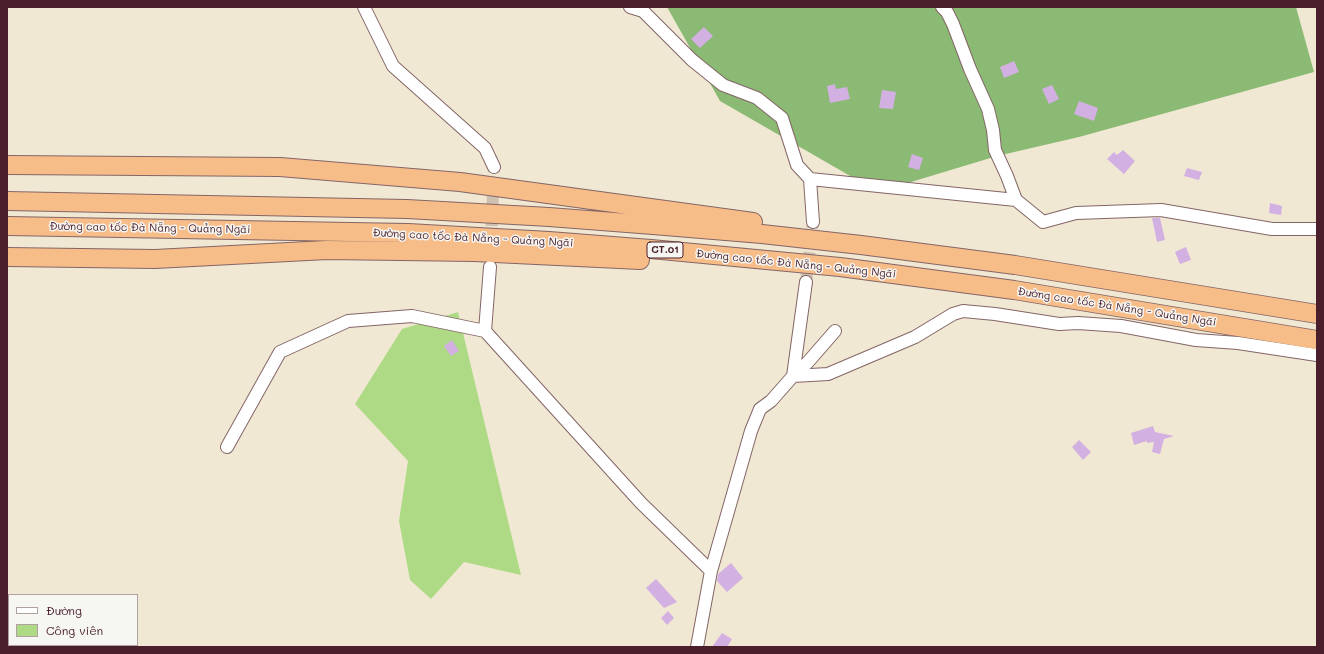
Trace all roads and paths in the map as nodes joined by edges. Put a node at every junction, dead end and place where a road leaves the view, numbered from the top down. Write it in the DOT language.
graph roads {
  1 [pos="364,7"];
  2 [pos="630,7"];
  3 [pos="942,7"];
  4 [pos="7,165"];
  5 [pos="494,167"];
  6 [pos="810,179"];
  7 [pos="1016,200"];
  8 [pos="7,201"];
  9 [pos="812,222"];
  10 [pos="7,226"];
  11 [pos="1317,229"];
  12 [pos="7,257"];
  13 [pos="1015,265"];
  14 [pos="490,267"];
  15 [pos="840,267"];
  16 [pos="806,282"];
  17 [pos="1317,314"];
  18 [pos="484,331"];
  19 [pos="835,331"];
  20 [pos="1317,340"];
  21 [pos="1317,355"];
  22 [pos="793,376"];
  23 [pos="227,447"];
  24 [pos="711,571"];
  25 [pos="697,647"];
  1 -- 5 [label="street"];
  2 -- 6 [label="street"];
  3 -- 7 [label="street"];
  4 -- 13 [label="highway"];
  6 -- 7 [label="street"];
  6 -- 9 [label="street"];
  7 -- 11 [label="street"];
  8 -- 13 [label="highway, CT.01"];
  10 -- 15 [label="highway, Đường cao tốc Đà Nẵng - Quảng Ngãi / CT.01"];
  12 -- 15 [label="highway"];
  13 -- 17 [label="highway, CT.01"];
  14 -- 18 [label="street"];
  15 -- 20 [label="highway, Đường cao tốc Đà Nẵng - Quảng Ngãi / CT.01"];
  16 -- 22 [label="street"];
  18 -- 23 [label="street"];
  18 -- 24 [label="street"];
  19 -- 22 [label="street"];
  21 -- 22 [label="street"];
  22 -- 24 [label="street"];
  24 -- 25 [label="street"];
}
